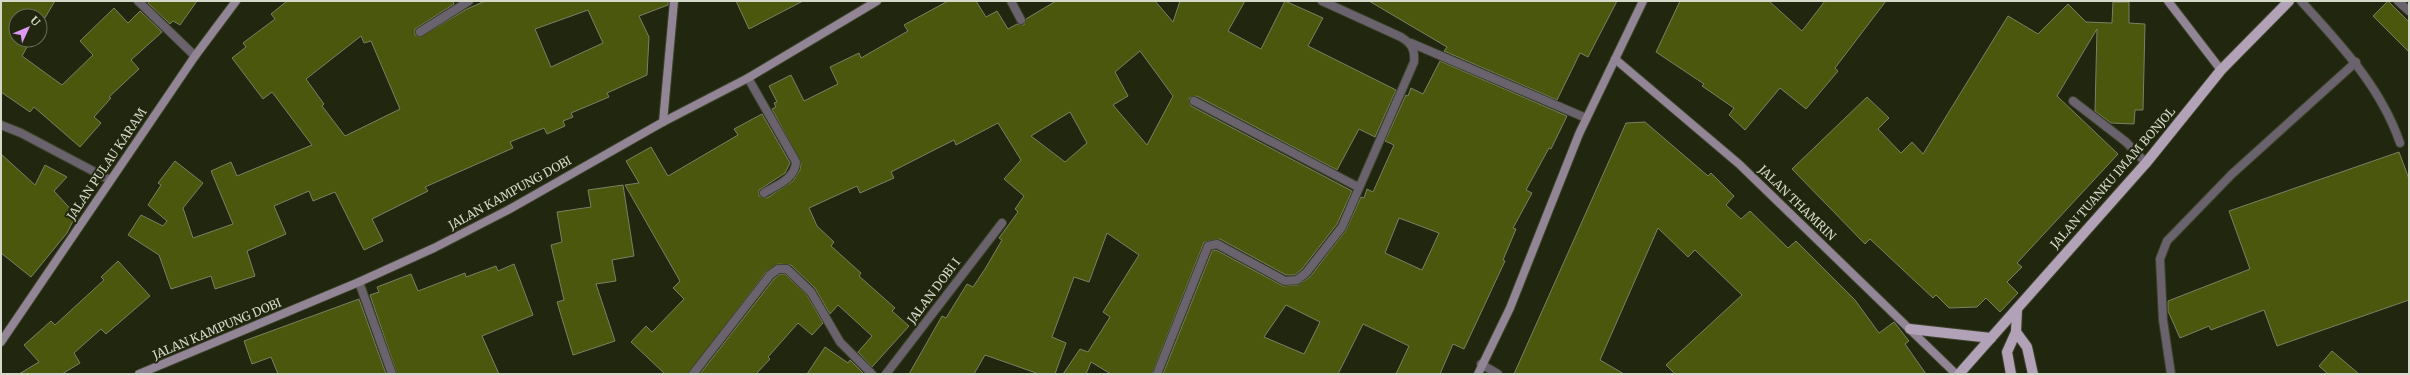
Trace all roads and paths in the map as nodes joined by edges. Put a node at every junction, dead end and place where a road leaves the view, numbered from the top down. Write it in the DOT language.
graph roads {
  1 [pos="138,1"];
  2 [pos="236,1"];
  3 [pos="469,1"];
  4 [pos="674,1"];
  5 [pos="877,1"];
  6 [pos="1011,1"];
  7 [pos="1322,1"];
  8 [pos="1642,1"];
  9 [pos="2168,1"];
  10 [pos="2289,1"];
  11 [pos="2301,1"];
  12 [pos="2398,1"];
  13 [pos="2409,11"];
  14 [pos="1022,20"];
  15 [pos="420,32"];
  16 [pos="1410,43"];
  17 [pos="194,56"];
  18 [pos="1614,58"];
  19 [pos="2356,62"];
  20 [pos="2221,70"];
  21 [pos="748,78"];
  22 [pos="1194,101"];
  23 [pos="2073,101"];
  24 [pos="1586,118"];
  25 [pos="663,122"];
  26 [pos="1,125"];
  27 [pos="2400,144"];
  28 [pos="2146,163"];
  29 [pos="110,180"];
  30 [pos="1358,187"];
  31 [pos="764,193"];
  32 [pos="1002,223"];
  33 [pos="359,282"];
  34 [pos="2017,309"];
  35 [pos="1910,329"];
  36 [pos="2016,332"];
  37 [pos="1991,338"];
  38 [pos="1,342"];
  39 [pos="1481,364"];
  40 [pos="139,374"];
  41 [pos="392,374"];
  42 [pos="693,374"];
  43 [pos="872,374"];
  44 [pos="886,374"];
  45 [pos="1157,374"];
  46 [pos="1478,374"];
  47 [pos="1498,374"];
  48 [pos="1956,374"];
  49 [pos="1959,374"];
  50 [pos="2011,374"];
  51 [pos="2033,374"];
  52 [pos="2171,374"];
  1 -- 17 [label="street"];
  2 -- 17 [label="street, JALAN PULAU KARAM"];
  3 -- 15 [label="street"];
  4 -- 25 [label="street"];
  5 -- 21 [label="street, JALAN KAMPUNG DOBI"];
  6 -- 14 [label="street"];
  7 -- 16 [label="street"];
  8 -- 18 [label="street"];
  9 -- 20 [label="street"];
  10 -- 20 [label="main road, JALAN TUANKU IMAM BONJOL"];
  11 -- 19 [label="street"];
  12 -- 13 [label="street"];
  16 -- 24 [label="street"];
  16 -- 30 [label="street"];
  17 -- 29 [label="street, JALAN PULAU KARAM"];
  18 -- 24 [label="street"];
  18 -- 35 [label="street, JALAN THAMRIN"];
  19 -- 27 [label="street"];
  19 -- 52 [label="street"];
  20 -- 28 [label="main road, JALAN TUANKU IMAM BONJOL"];
  21 -- 25 [label="street, JALAN KAMPUNG DOBI"];
  21 -- 31 [label="street"];
  22 -- 30 [label="street"];
  23 -- 28 [label="street"];
  24 -- 39 [label="street"];
  25 -- 33 [label="street, JALAN KAMPUNG DOBI"];
  26 -- 29 [label="street"];
  28 -- 34 [label="main road, JALAN TUANKU IMAM BONJOL"];
  29 -- 38 [label="street, JALAN PULAU KARAM"];
  30 -- 45 [label="street"];
  32 -- 44 [label="street, JALAN DOBI I"];
  33 -- 40 [label="street, JALAN KAMPUNG DOBI"];
  33 -- 41 [label="street"];
  34 -- 36 [label="main road"];
  34 -- 37 [label="main road, JALAN TUANKU IMAM BONJOL"];
  35 -- 37 [label="main road"];
  35 -- 48 [label="street, JALAN THAMRIN"];
  36 -- 50 [label="main road"];
  36 -- 51 [label="main road"];
  37 -- 49 [label="main road, JALAN TUANKU IMAM BONJOL"];
  39 -- 46 [label="street"];
  39 -- 47 [label="street"];
  42 -- 43 [label="street"];
}
